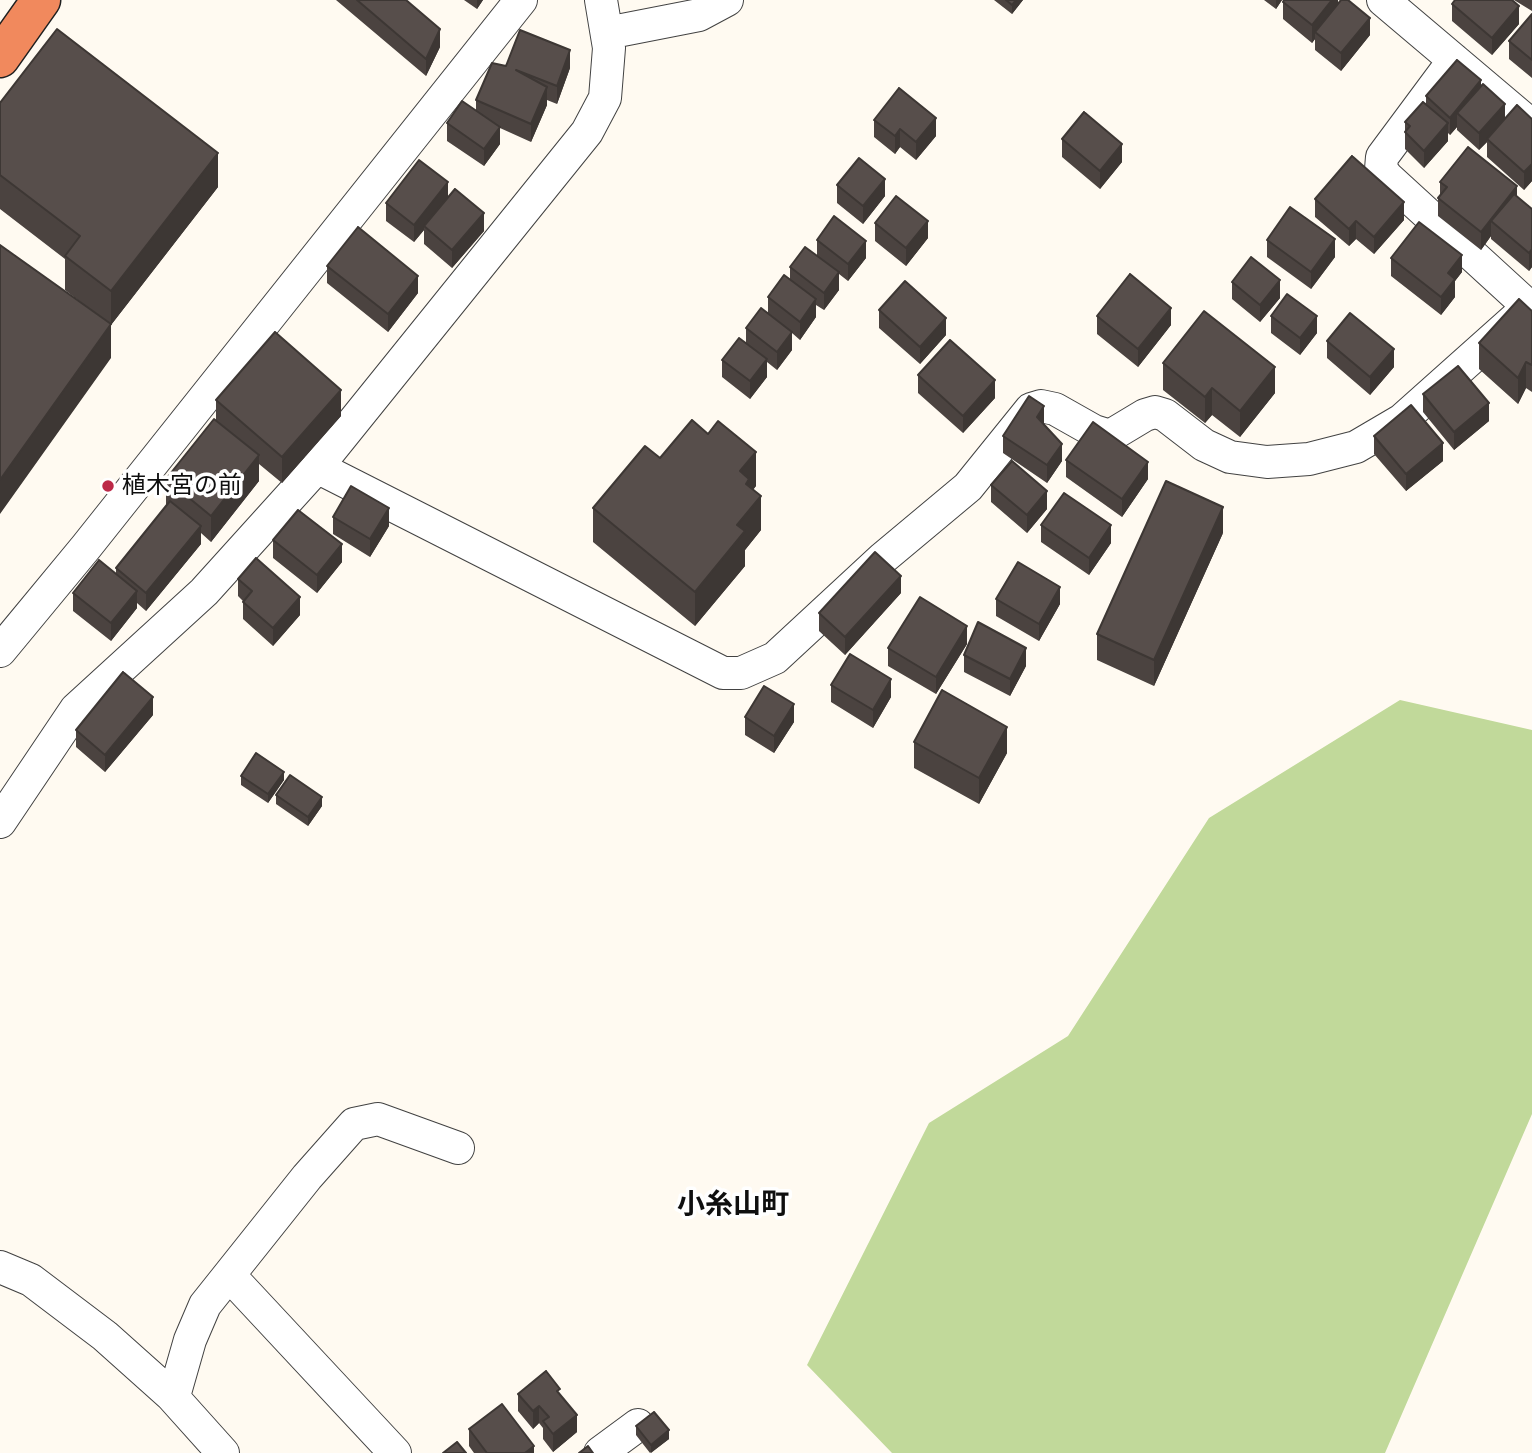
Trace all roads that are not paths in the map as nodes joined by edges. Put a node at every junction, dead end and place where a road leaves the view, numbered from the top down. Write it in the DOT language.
graph roads {
  1 [pos="41,0"];
  2 [pos="521,0"];
  3 [pos="601,0"];
  4 [pos="727,0"];
  5 [pos="1383,0"];
  6 [pos="607,33"];
  7 [pos="0,58"];
  8 [pos="1454,60"];
  9 [pos="1532,126"];
  10 [pos="1531,306"];
  11 [pos="317,467"];
  12 [pos="0,651"];
  13 [pos="0,822"];
  14 [pos="458,1148"];
  15 [pos="0,1267"];
  16 [pos="229,1275"];
  17 [pos="171,1395"];
  18 [pos="638,1425"];
  19 [pos="223,1453"];
  20 [pos="395,1453"];
  21 [pos="600,1453"];
  1 -- 7 [label="highway"];
  2 -- 12 [label="street"];
  3 -- 6 [label="street"];
  4 -- 6 [label="street"];
  5 -- 8 [label="street"];
  6 -- 11 [label="street"];
  8 -- 9 [label="street"];
  8 -- 10 [label="street"];
  10 -- 11 [label="street"];
  11 -- 13 [label="street"];
  14 -- 16 [label="street"];
  15 -- 17 [label="street"];
  16 -- 17 [label="street"];
  16 -- 20 [label="street"];
  17 -- 19 [label="street"];
  18 -- 21 [label="street"];
}
